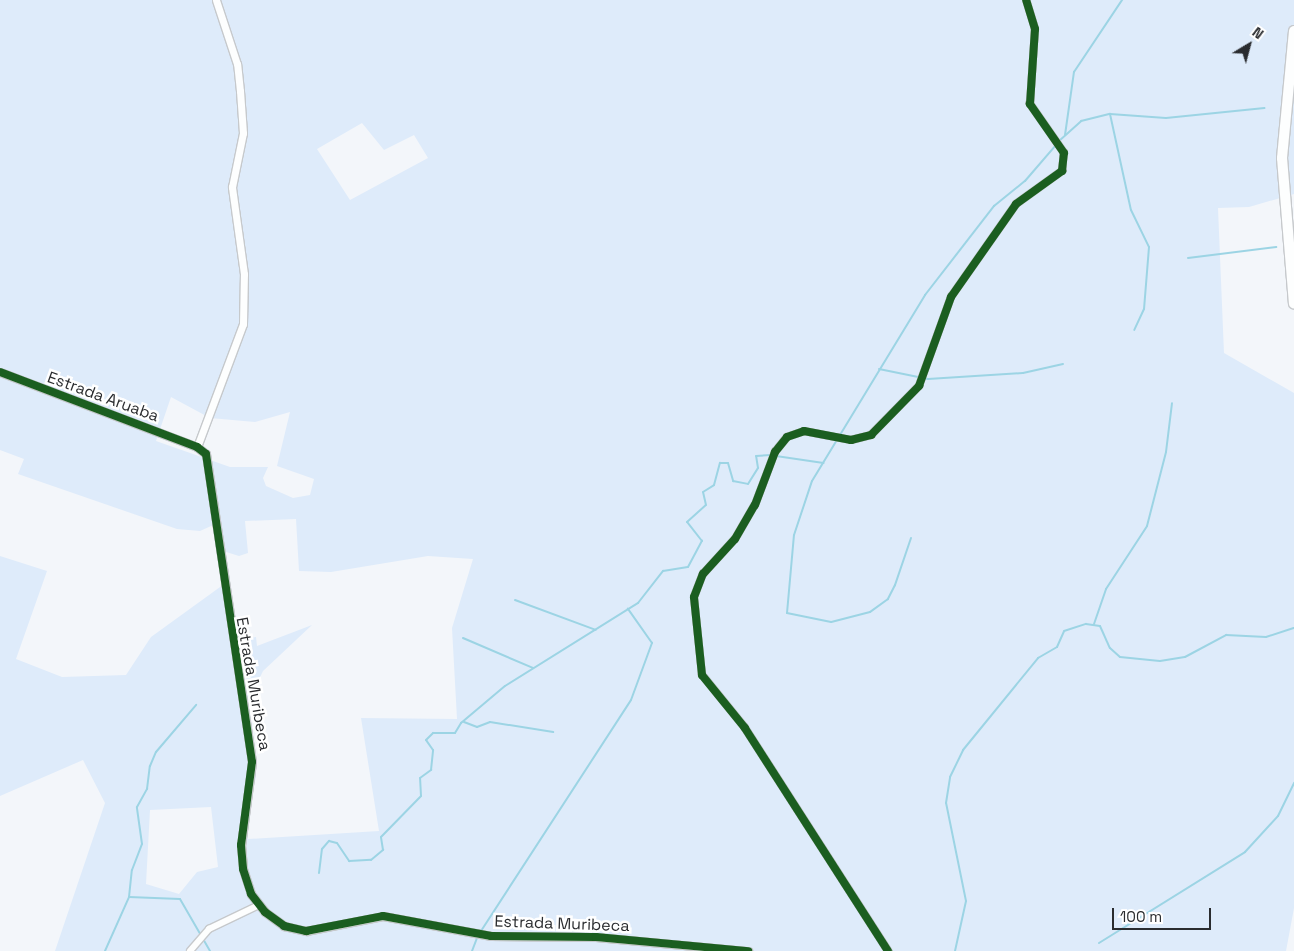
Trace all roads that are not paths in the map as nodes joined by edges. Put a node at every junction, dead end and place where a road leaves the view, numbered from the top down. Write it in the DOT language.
graph roads {
  1 [pos="216,0"];
  2 [pos="1026,0"];
  3 [pos="1294,31"];
  4 [pos="1294,304"];
  5 [pos="0,372"];
  6 [pos="197,447"];
  7 [pos="259,904"];
  8 [pos="190,951"];
  9 [pos="748,951"];
  10 [pos="888,951"];
  1 -- 6 [label="street"];
  2 -- 10 [label="street"];
  3 -- 4 [label="highway"];
  5 -- 6 [label="street, Estrada Aruaba"];
  6 -- 7 [label="street, Estrada Muribeca"];
  7 -- 8 [label="street"];
  7 -- 9 [label="street, Estrada Muribeca"];
}
